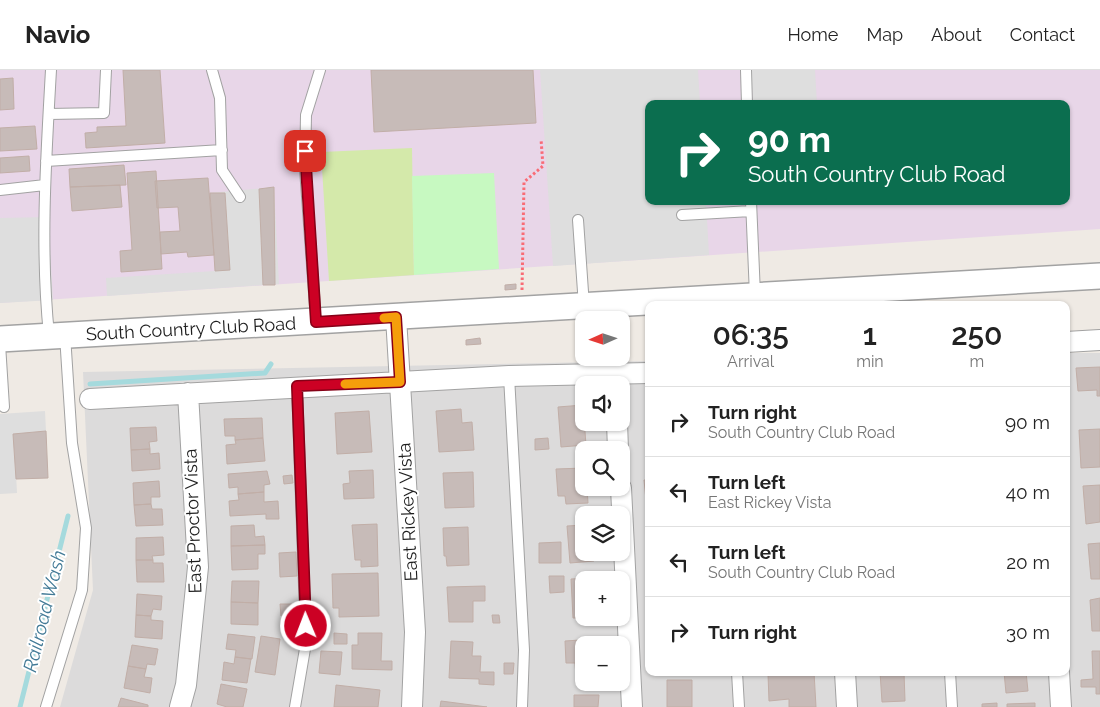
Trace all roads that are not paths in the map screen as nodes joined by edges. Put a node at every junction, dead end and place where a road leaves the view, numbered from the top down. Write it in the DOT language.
graph roads {
  1 [pos="51,70"];
  2 [pos="106,70"];
  3 [pos="212,70"];
  4 [pos="320,70"];
  5 [pos="746,70"];
  6 [pos="747,100"];
  7 [pos="49,114"];
  8 [pos="222,150"];
  9 [pos="46,161"];
  10 [pos="45,185"];
  11 [pos="0,190"];
  12 [pos="240,197"];
  13 [pos="751,206"];
  14 [pos="682,215"];
  15 [pos="578,220"];
  16 [pos="1100,276"];
  17 [pos="755,296"];
  18 [pos="826,298"];
  19 [pos="670,301"];
  20 [pos="645,302"];
  21 [pos="584,306"];
  22 [pos="396,317"];
  23 [pos="316,322"];
  24 [pos="57,336"];
  25 [pos="1100,340"];
  26 [pos="3,341"];
  27 [pos="1070,342"];
  28 [pos="645,374"];
  29 [pos="509,376"];
  30 [pos="630,377"];
  31 [pos="575,379"];
  32 [pos="400,382"];
  33 [pos="297,386"];
  34 [pos="188,393"];
  35 [pos="90,399"];
  36 [pos="4,407"];
  37 [pos="621,496"];
  38 [pos="737,676"];
  39 [pos="845,676"];
  40 [pos="950,676"];
  41 [pos="1059,676"];
  42 [pos="46,707"];
  43 [pos="180,707"];
  44 [pos="295,707"];
  45 [pos="412,707"];
  46 [pos="522,707"];
  47 [pos="632,707"];
  48 [pos="739,707"];
  49 [pos="847,707"];
  50 [pos="952,707"];
  51 [pos="1061,707"];
  1 -- 7 [label="lane"];
  2 -- 7 [label="lane"];
  3 -- 8 [label="lane"];
  4 -- 23 [label="lane"];
  5 -- 6 [label="lane"];
  7 -- 9 [label="lane"];
  8 -- 9 [label="lane"];
  8 -- 12 [label="lane"];
  9 -- 10 [label="lane"];
  10 -- 11 [label="lane"];
  10 -- 24 [label="lane"];
  13 -- 14 [label="lane"];
  13 -- 17 [label="lane"];
  15 -- 21 [label="lane"];
  16 -- 18 [label="street, South Country Club Road"];
  17 -- 18 [label="street, South Country Club Road"];
  17 -- 19 [label="street, South Country Club Road"];
  20 -- 21 [label="street, South Country Club Road"];
  21 -- 22 [label="street, South Country Club Road"];
  22 -- 23 [label="street, South Country Club Road"];
  22 -- 32 [label="street, East Rickey Vista"];
  23 -- 24 [label="street, South Country Club Road"];
  24 -- 26 [label="street, South Country Club Road"];
  24 -- 42 [label="lane"];
  25 -- 27 [label="street"];
  26 -- 36 [label="lane"];
  28 -- 30 [label="street"];
  29 -- 31 [label="street"];
  29 -- 32 [label="street"];
  29 -- 46 [label="lane"];
  32 -- 33 [label="street"];
  32 -- 45 [label="street, East Rickey Vista"];
  33 -- 34 [label="street"];
  33 -- 44 [label="lane"];
  34 -- 35 [label="street"];
  34 -- 43 [label="street, East Proctor Vista"];
  37 -- 47 [label="street"];
  38 -- 48 [label="lane"];
  39 -- 49 [label="street"];
  40 -- 50 [label="lane"];
  41 -- 51 [label="street"];
}
